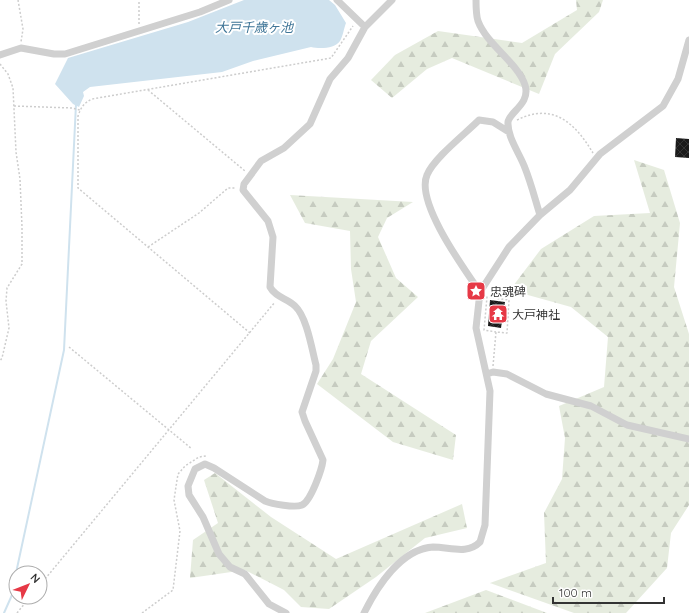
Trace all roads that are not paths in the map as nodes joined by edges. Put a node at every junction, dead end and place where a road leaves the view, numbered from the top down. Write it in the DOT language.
graph roads {
  1 [pos="229,0"];
  2 [pos="337,0"];
  3 [pos="392,0"];
  4 [pos="476,0"];
  5 [pos="365,27"];
  6 [pos="689,40"];
  7 [pos="0,55"];
  8 [pos="509,132"];
  9 [pos="540,215"];
  10 [pos="480,292"];
  11 [pos="490,373"];
  12 [pos="689,440"];
  13 [pos="286,613"];
  14 [pos="364,613"];
  1 -- 7 [label="street"];
  2 -- 5 [label="street"];
  3 -- 5 [label="street"];
  4 -- 8 [label="street"];
  5 -- 13 [label="street"];
  6 -- 9 [label="street"];
  8 -- 9 [label="street"];
  8 -- 10 [label="street"];
  9 -- 10 [label="street"];
  10 -- 11 [label="street"];
  11 -- 12 [label="street"];
  11 -- 14 [label="street"];
}
